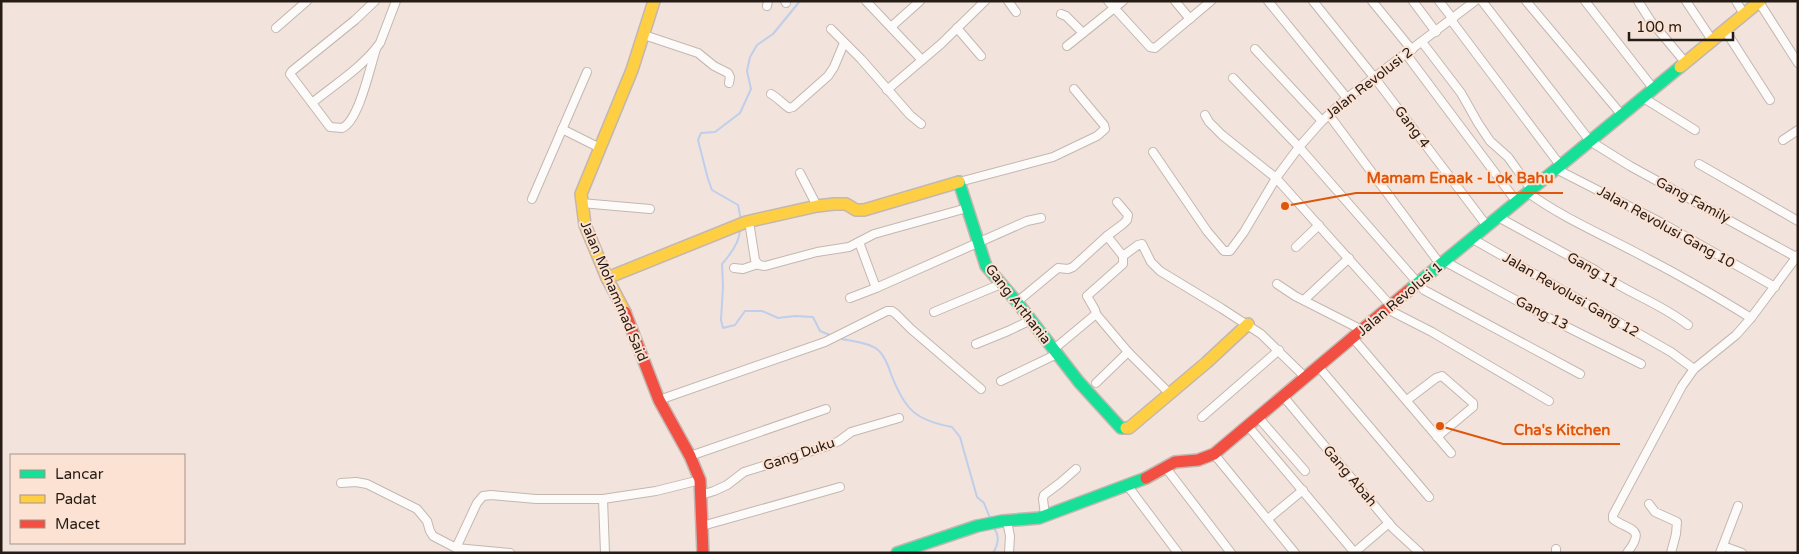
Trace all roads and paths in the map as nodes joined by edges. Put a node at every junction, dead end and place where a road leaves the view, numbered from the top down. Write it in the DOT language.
graph roads {
  1 [pos="307,1"];
  2 [pos="375,1"];
  3 [pos="396,1"];
  4 [pos="654,1"];
  5 [pos="866,1"];
  6 [pos="920,1"];
  7 [pos="984,1"];
  8 [pos="1008,1"];
  9 [pos="1108,1"];
  10 [pos="1123,1"];
  11 [pos="1175,1"];
  12 [pos="1211,1"];
  13 [pos="1268,1"];
  14 [pos="1313,1"];
  15 [pos="1372,1"];
  16 [pos="1413,1"];
  17 [pos="1439,1"];
  18 [pos="1475,1"];
  19 [pos="1482,1"];
  20 [pos="1526,1"];
  21 [pos="1585,1"];
  22 [pos="1638,1"];
  23 [pos="1686,1"];
  24 [pos="1736,1"];
  25 [pos="1760,2"];
  26 [pos="1115,8"];
  27 [pos="1016,12"];
  28 [pos="1061,14"];
  29 [pos="1744,14"];
  30 [pos="1190,18"];
  31 [pos="1452,19"];
  32 [pos="891,27"];
  33 [pos="276,28"];
  34 [pos="957,28"];
  35 [pos="831,29"];
  36 [pos="1725,30"];
  37 [pos="1436,32"];
  38 [pos="1083,33"];
  39 [pos="644,36"];
  40 [pos="1712,40"];
  41 [pos="1422,42"];
  42 [pos="844,43"];
  43 [pos="1067,46"];
  44 [pos="376,49"];
  45 [pos="1255,49"];
  46 [pos="1409,52"];
  47 [pos="981,56"];
  48 [pos="922,60"];
  49 [pos="1685,62"];
  50 [pos="1798,63"];
  51 [pos="587,72"];
  52 [pos="1374,77"];
  53 [pos="1233,78"];
  54 [pos="728,83"];
  55 [pos="1653,88"];
  56 [pos="1074,89"];
  57 [pos="887,90"];
  58 [pos="771,94"];
  59 [pos="1642,97"];
  60 [pos="1347,98"];
  61 [pos="1770,100"];
  62 [pos="312,103"];
  63 [pos="1621,114"];
  64 [pos="1205,115"];
  65 [pos="1328,115"];
  66 [pos="1322,121"];
  67 [pos="921,124"];
  68 [pos="562,129"];
  69 [pos="1695,130"];
  70 [pos="1798,130"];
  71 [pos="1783,140"];
  72 [pos="1590,141"];
  73 [pos="1299,147"];
  74 [pos="600,148"];
  75 [pos="1153,152"];
  76 [pos="1699,164"];
  77 [pos="1558,167"];
  78 [pos="800,173"];
  79 [pos="1276,178"];
  80 [pos="959,182"];
  81 [pos="1529,191"];
  82 [pos="532,199"];
  83 [pos="1516,201"];
  84 [pos="1117,202"];
  85 [pos="581,203"];
  86 [pos="817,206"];
  87 [pos="966,208"];
  88 [pos="650,210"];
  89 [pos="1498,217"];
  90 [pos="1041,218"];
  91 [pos="1798,221"];
  92 [pos="744,223"];
  93 [pos="1319,225"];
  94 [pos="1487,226"];
  95 [pos="1107,236"];
  96 [pos="1471,238"];
  97 [pos="859,242"];
  98 [pos="978,242"];
  99 [pos="1296,247"];
  100 [pos="1123,256"];
  101 [pos="1797,256"];
  102 [pos="1349,258"];
  103 [pos="1442,263"];
  104 [pos="758,264"];
  105 [pos="734,268"];
  106 [pos="607,278"];
  107 [pos="1418,283"];
  108 [pos="1001,284"];
  109 [pos="1276,284"];
  110 [pos="1775,287"];
  111 [pos="876,288"];
  112 [pos="850,298"];
  113 [pos="1304,300"];
  114 [pos="1017,302"];
  115 [pos="1389,307"];
  116 [pos="934,312"];
  117 [pos="1096,314"];
  118 [pos="1751,318"];
  119 [pos="1031,320"];
  120 [pos="1248,324"];
  121 [pos="1688,325"];
  122 [pos="1362,330"];
  123 [pos="1353,338"];
  124 [pos="976,344"];
  125 [pos="1279,350"];
  126 [pos="1056,351"];
  127 [pos="1128,352"];
  128 [pos="1640,364"];
  129 [pos="1318,366"];
  130 [pos="1694,369"];
  131 [pos="1580,374"];
  132 [pos="1305,377"];
  133 [pos="1001,381"];
  134 [pos="1096,383"];
  135 [pos="982,389"];
  136 [pos="1170,394"];
  137 [pos="1283,396"];
  138 [pos="659,400"];
  139 [pos="1407,400"];
  140 [pos="1549,401"];
  141 [pos="826,409"];
  142 [pos="1202,417"];
  143 [pos="1258,417"];
  144 [pos="899,418"];
  145 [pos="1248,426"];
  146 [pos="1438,437"];
  147 [pos="1451,453"];
  148 [pos="1214,454"];
  149 [pos="690,456"];
  150 [pos="1166,468"];
  151 [pos="1076,469"];
  152 [pos="1305,471"];
  153 [pos="700,480"];
  154 [pos="342,483"];
  155 [pos="1127,485"];
  156 [pos="840,487"];
  157 [pos="1303,490"];
  158 [pos="701,495"];
  159 [pos="1429,497"];
  160 [pos="603,499"];
  161 [pos="1649,504"];
  162 [pos="1738,506"];
  163 [pos="1045,515"];
  164 [pos="1268,519"];
  165 [pos="1004,521"];
  166 [pos="1389,523"];
  167 [pos="702,526"];
  168 [pos="456,548"];
  169 [pos="1721,550"];
  170 [pos="1355,552"];
  171 [pos="510,553"];
  172 [pos="604,553"];
  173 [pos="703,553"];
  174 [pos="897,553"];
  175 [pos="1009,553"];
  176 [pos="1178,553"];
  177 [pos="1231,553"];
  178 [pos="1296,553"];
  179 [pos="1420,553"];
  180 [pos="1627,553"];
  181 [pos="1671,553"];
  182 [pos="1742,553"];
  1 -- 33 [label="street"];
  2 -- 62 [label="street"];
  3 -- 44 [label="street"];
  4 -- 39 [label="street, Jalan Mohammad Said"];
  5 -- 32 [label="street"];
  6 -- 32 [label="street"];
  7 -- 34 [label="street"];
  8 -- 27 [label="street"];
  9 -- 26 [label="street"];
  10 -- 26 [label="street"];
  11 -- 30 [label="street"];
  12 -- 30 [label="street"];
  13 -- 60 [label="street"];
  14 -- 52 [label="street, Gang 4"];
  15 -- 46 [label="street"];
  16 -- 37 [label="street"];
  17 -- 31 [label="street"];
  18 -- 31 [label="street, Jalan Revolusi 2"];
  19 -- 72 [label="street"];
  20 -- 63 [label="street"];
  21 -- 55 [label="street"];
  22 -- 49 [label="street"];
  23 -- 40 [label="street"];
  24 -- 29 [label="street"];
  25 -- 29 [label="street, Jalan Revolusi 1"];
  25 -- 50 [label="street"];
  26 -- 30 [label="street"];
  26 -- 38 [label="street"];
  28 -- 38 [label="street"];
  29 -- 36 [label="street, Jalan Revolusi 1"];
  31 -- 37 [label="street, Jalan Revolusi 2"];
  31 -- 77 [label="street"];
  32 -- 48 [label="street"];
  34 -- 47 [label="street"];
  34 -- 48 [label="street"];
  35 -- 42 [label="street"];
  36 -- 40 [label="street, Jalan Revolusi 1"];
  36 -- 61 [label="street"];
  37 -- 41 [label="street, Jalan Revolusi 2"];
  38 -- 43 [label="street"];
  39 -- 54 [label="street"];
  39 -- 74 [label="street, Jalan Mohammad Said"];
  40 -- 49 [label="street, Jalan Revolusi 1"];
  41 -- 46 [label="street, Jalan Revolusi 2"];
  41 -- 81 [label="street"];
  42 -- 57 [label="street"];
  42 -- 58 [label="street"];
  44 -- 62 [label="street"];
  44 -- 62 [label="street"];
  45 -- 66 [label="street"];
  46 -- 52 [label="street, Jalan Revolusi 2"];
  46 -- 83 [label="street"];
  48 -- 57 [label="street"];
  49 -- 55 [label="street, Jalan Revolusi 1"];
  51 -- 68 [label="street"];
  52 -- 60 [label="street, Jalan Revolusi 2"];
  52 -- 94 [label="street, Gang 4"];
  53 -- 73 [label="street"];
  55 -- 59 [label="street, Jalan Revolusi 1"];
  56 -- 80 [label="street"];
  57 -- 67 [label="street"];
  59 -- 63 [label="street, Jalan Revolusi 1"];
  59 -- 69 [label="street"];
  60 -- 65 [label="street, Jalan Revolusi 2"];
  63 -- 72 [label="street, Jalan Revolusi 1"];
  64 -- 79 [label="street"];
  65 -- 66 [label="street, Jalan Revolusi 2"];
  65 -- 103 [label="street"];
  66 -- 73 [label="street, Jalan Revolusi 2"];
  68 -- 74 [label="street"];
  68 -- 82 [label="street"];
  70 -- 71 [label="street"];
  72 -- 77 [label="street, Jalan Revolusi 1"];
  72 -- 101 [label="street, Gang Family"];
  73 -- 79 [label="street, Jalan Revolusi 2"];
  73 -- 107 [label="street"];
  74 -- 85 [label="street, Jalan Mohammad Said"];
  75 -- 79 [label="street, Jalan Revolusi 2"];
  76 -- 91 [label="street"];
  77 -- 81 [label="street, Jalan Revolusi 1"];
  77 -- 110 [label="street, Jalan Revolusi Gang 10"];
  78 -- 86 [label="street"];
  79 -- 93 [label="street"];
  80 -- 86 [label="street"];
  80 -- 87 [label="street, Gang Arthania"];
  81 -- 83 [label="street, Jalan Revolusi 1"];
  81 -- 118 [label="street"];
  83 -- 89 [label="street, Jalan Revolusi 1"];
  84 -- 95 [label="street"];
  85 -- 88 [label="street"];
  85 -- 106 [label="street, Jalan Mohammad Said"];
  86 -- 92 [label="street"];
  87 -- 97 [label="street"];
  87 -- 98 [label="street, Gang Arthania"];
  89 -- 94 [label="street, Jalan Revolusi 1"];
  89 -- 121 [label="street, Gang 11"];
  90 -- 98 [label="street"];
  92 -- 104 [label="street"];
  92 -- 106 [label="street"];
  93 -- 99 [label="street"];
  93 -- 102 [label="street"];
  94 -- 96 [label="street, Jalan Revolusi 1"];
  95 -- 100 [label="street"];
  95 -- 114 [label="street"];
  96 -- 103 [label="street, Jalan Revolusi 1"];
  96 -- 130 [label="street, Jalan Revolusi Gang 12"];
  97 -- 104 [label="street"];
  97 -- 111 [label="street"];
  98 -- 108 [label="street, Gang Arthania"];
  98 -- 111 [label="street"];
  100 -- 117 [label="street"];
  100 -- 120 [label="street"];
  101 -- 110 [label="street"];
  102 -- 113 [label="street"];
  102 -- 115 [label="street"];
  103 -- 107 [label="street, Jalan Revolusi 1"];
  103 -- 128 [label="street, Gang 13"];
  104 -- 105 [label="street"];
  106 -- 138 [label="street, Jalan Mohammad Said"];
  107 -- 115 [label="street, Jalan Revolusi 1"];
  107 -- 131 [label="street"];
  108 -- 114 [label="street, Gang Arthania"];
  108 -- 116 [label="street"];
  109 -- 113 [label="street"];
  110 -- 118 [label="street"];
  111 -- 112 [label="street"];
  113 -- 122 [label="street"];
  114 -- 119 [label="street, Gang Arthania"];
  115 -- 122 [label="street, Jalan Revolusi 1"];
  115 -- 140 [label="street"];
  117 -- 126 [label="street"];
  117 -- 127 [label="street"];
  118 -- 130 [label="street"];
  119 -- 124 [label="street"];
  119 -- 126 [label="street, Gang Arthania"];
  120 -- 125 [label="street"];
  120 -- 136 [label="street, Gang Arthania"];
  122 -- 123 [label="street, Jalan Revolusi 1"];
  123 -- 129 [label="street, Jalan Revolusi 1"];
  123 -- 139 [label="street"];
  125 -- 132 [label="street"];
  125 -- 142 [label="street"];
  126 -- 133 [label="street"];
  126 -- 136 [label="street, Gang Arthania"];
  127 -- 134 [label="street"];
  127 -- 136 [label="street"];
  129 -- 132 [label="street, Jalan Revolusi 1"];
  129 -- 159 [label="street"];
  130 -- 180 [label="street"];
  132 -- 137 [label="street, Jalan Revolusi 1"];
  135 -- 138 [label="street"];
  137 -- 143 [label="street, Jalan Revolusi 1"];
  137 -- 166 [label="street, Gang Abah"];
  138 -- 149 [label="street, Jalan Mohammad Said"];
  139 -- 146 [label="street"];
  139 -- 146 [label="street"];
  141 -- 149 [label="street"];
  143 -- 145 [label="street, Jalan Revolusi 1"];
  143 -- 152 [label="street"];
  144 -- 158 [label="street, Gang Duku"];
  145 -- 148 [label="street, Jalan Revolusi 1"];
  145 -- 157 [label="street"];
  146 -- 147 [label="street"];
  148 -- 150 [label="street, Jalan Revolusi 1"];
  148 -- 164 [label="street"];
  149 -- 153 [label="street, Jalan Mohammad Said"];
  150 -- 155 [label="street, Jalan Revolusi 1"];
  150 -- 177 [label="street"];
  151 -- 163 [label="street"];
  153 -- 158 [label="street, Jalan Mohammad Said"];
  153 -- 160 [label="street"];
  154 -- 168 [label="street"];
  155 -- 163 [label="street, Jalan Revolusi 1"];
  155 -- 176 [label="street"];
  156 -- 167 [label="street"];
  157 -- 164 [label="street"];
  157 -- 170 [label="street"];
  158 -- 167 [label="street, Jalan Mohammad Said"];
  160 -- 168 [label="street"];
  160 -- 172 [label="street"];
  161 -- 181 [label="street"];
  162 -- 169 [label="street"];
  163 -- 165 [label="street, Jalan Revolusi 1"];
  164 -- 178 [label="street"];
  165 -- 174 [label="street, Jalan Revolusi 1"];
  165 -- 175 [label="street"];
  166 -- 170 [label="street"];
  166 -- 179 [label="street, Gang Abah"];
  167 -- 173 [label="street, Jalan Mohammad Said"];
  168 -- 171 [label="street"];
  169 -- 182 [label="street"];
}
